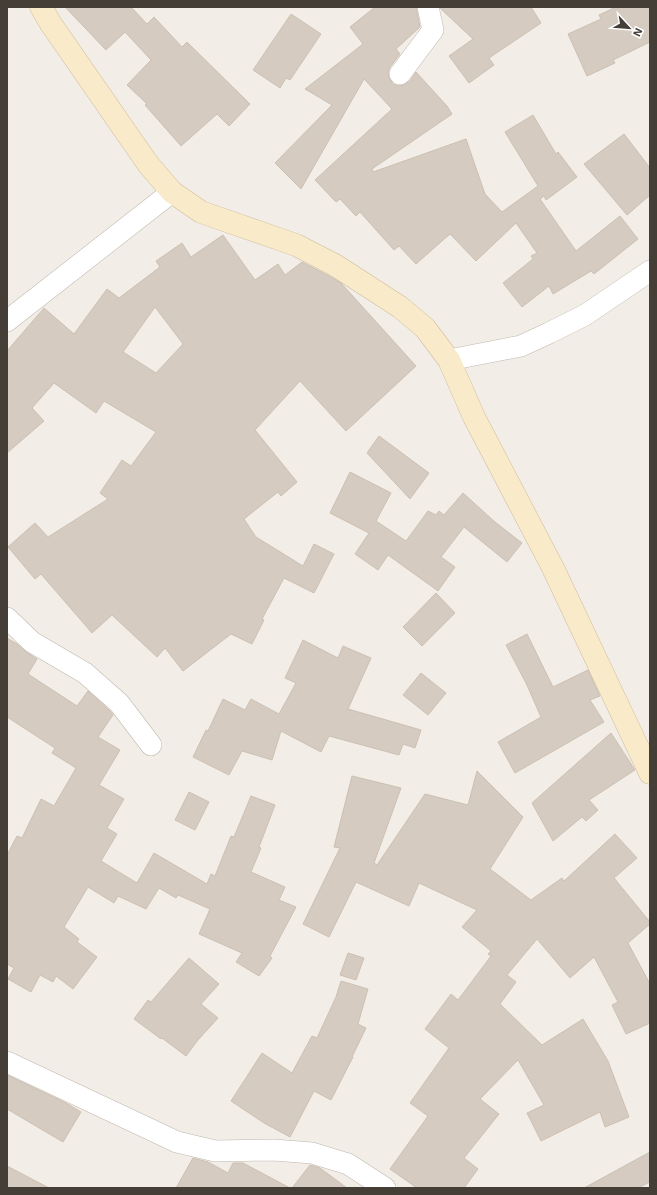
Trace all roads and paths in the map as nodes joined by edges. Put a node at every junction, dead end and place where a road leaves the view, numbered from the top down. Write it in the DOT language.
graph roads {
  1 [pos="41,7"];
  2 [pos="428,7"];
  3 [pos="400,74"];
  4 [pos="172,192"];
  5 [pos="650,271"];
  6 [pos="7,321"];
  7 [pos="449,360"];
  8 [pos="7,618"];
  9 [pos="151,745"];
  10 [pos="650,773"];
  11 [pos="7,1062"];
  12 [pos="385,1188"];
  1 -- 4 [label="main road"];
  2 -- 3 [label="street"];
  4 -- 6 [label="street"];
  4 -- 7 [label="main road"];
  5 -- 7 [label="street"];
  7 -- 10 [label="main road"];
  8 -- 9 [label="street"];
  11 -- 12 [label="street"];
}
